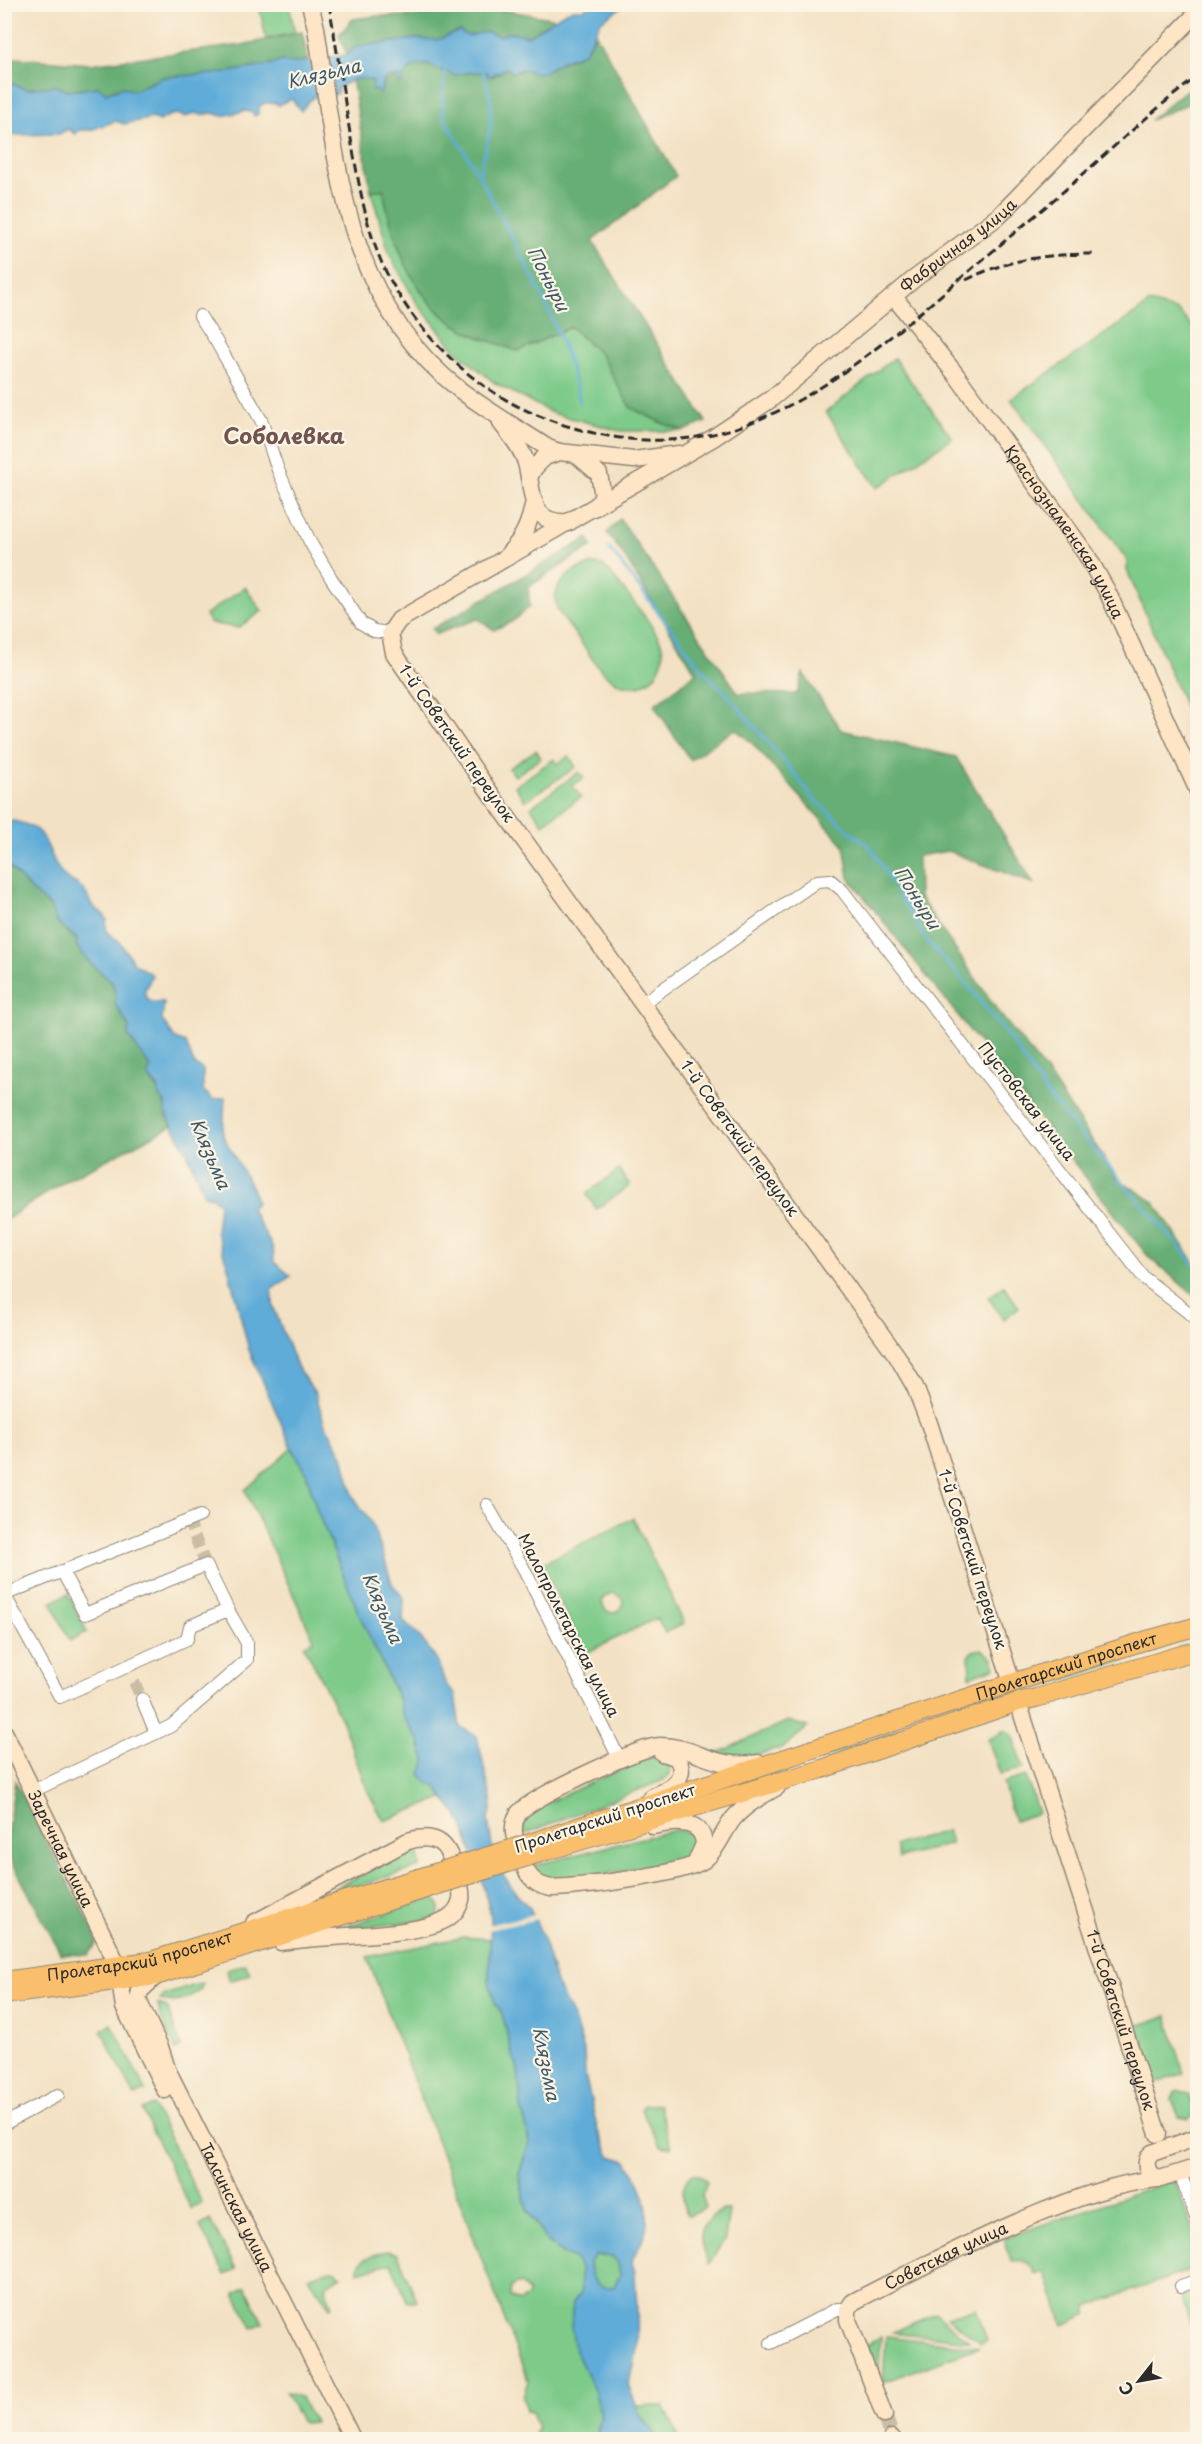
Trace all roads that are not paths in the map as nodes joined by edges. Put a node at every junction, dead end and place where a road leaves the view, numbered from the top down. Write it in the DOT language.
graph roads {
  1 [pos="310,4"];
  2 [pos="1197,12"];
  3 [pos="894,297"];
  4 [pos="200,316"];
  5 [pos="492,412"];
  6 [pos="694,450"];
  7 [pos="559,452"];
  8 [pos="576,454"];
  9 [pos="529,477"];
  10 [pos="534,501"];
  11 [pos="592,510"];
  12 [pos="570,522"];
  13 [pos="500,563"];
  14 [pos="390,633"];
  15 [pos="1197,790"];
  16 [pos="643,1003"];
  17 [pos="1197,1320"];
  18 [pos="487,1505"];
  19 [pos="200,1516"];
  20 [pos="62,1571"];
  21 [pos="5,1594"];
  22 [pos="228,1610"];
  23 [pos="1197,1626"];
  24 [pos="1144,1641"];
  25 [pos="1197,1650"];
  26 [pos="1150,1663"];
  27 [pos="1012,1683"];
  28 [pos="142,1699"];
  29 [pos="1018,1702"];
  30 [pos="4,1732"];
  31 [pos="156,1733"];
  32 [pos="627,1757"];
  33 [pos="782,1758"];
  34 [pos="791,1779"];
  35 [pos="33,1791"];
  36 [pos="567,1837"];
  37 [pos="691,1866"];
  38 [pos="236,1943"];
  39 [pos="119,1973"];
  40 [pos="156,1976"];
  41 [pos="4,1981"];
  42 [pos="4,1995"];
  43 [pos="58,2095"];
  44 [pos="4,2124"];
  45 [pos="1158,2134"];
  46 [pos="1197,2137"];
  47 [pos="1175,2145"];
  48 [pos="1148,2157"];
  49 [pos="1197,2167"];
  50 [pos="1180,2173"];
  51 [pos="1156,2179"];
  52 [pos="1128,2182"];
  53 [pos="1197,2223"];
  54 [pos="1197,2280"];
  55 [pos="1181,2286"];
  56 [pos="848,2308"];
  57 [pos="771,2343"];
  58 [pos="884,2415"];
  59 [pos="340,2439"];
  60 [pos="353,2439"];
  1 -- 5 [label="street"];
  2 -- 3 [label="street, Фабричная улица"];
  3 -- 6 [label="street, Фабричная улица"];
  3 -- 15 [label="street, Краснознаменская улица"];
  4 -- 14 [label="street"];
  5 -- 7 [label="street"];
  5 -- 9 [label="street, Фабричная улица"];
  6 -- 8 [label="street, Фабричная улица"];
  6 -- 11 [label="street, Фабричная улица"];
  7 -- 8 [label="street, Фабричная улица"];
  7 -- 9 [label="street"];
  8 -- 11 [label="street"];
  9 -- 10 [label="street, Фабричная улица"];
  10 -- 12 [label="street"];
  10 -- 13 [label="street, Фабричная улица"];
  11 -- 12 [label="street, Фабричная улица"];
  12 -- 13 [label="street, Фабричная улица"];
  13 -- 14 [label="street, Фабричная улица"];
  14 -- 16 [label="street, 1-й Советский переулок"];
  16 -- 17 [label="street, Пустовская улица"];
  16 -- 27 [label="street, 1-й Советский переулок"];
  18 -- 32 [label="street, Малопролетарская улица"];
  19 -- 20 [label="street"];
  20 -- 21 [label="street"];
  20 -- 22 [label="street"];
  21 -- 22 [label="street"];
  22 -- 31 [label="street"];
  23 -- 24 [label="main road, Пролетарский проспект"];
  24 -- 26 [label="main road"];
  24 -- 27 [label="main road, Пролетарский проспект"];
  25 -- 26 [label="main road, Пролетарский проспект"];
  26 -- 29 [label="main road, Пролетарский проспект"];
  27 -- 29 [label="main road"];
  27 -- 33 [label="main road, Пролетарский проспект"];
  28 -- 31 [label="street"];
  29 -- 34 [label="main road, Пролетарский проспект"];
  29 -- 45 [label="street, 1-й Советский переулок"];
  30 -- 35 [label="street, Заречная улица"];
  31 -- 35 [label="street"];
  32 -- 33 [label="street"];
  32 -- 36 [label="street"];
  32 -- 37 [label="street"];
  33 -- 36 [label="main road, Пролетарский проспект"];
  34 -- 36 [label="main road, Пролетарский проспект"];
  34 -- 37 [label="street"];
  35 -- 39 [label="street, Заречная улица"];
  36 -- 37 [label="street"];
  36 -- 38 [label="main road, Пролетарский проспект, bridge"];
  38 -- 38 [label="street"];
  38 -- 39 [label="main road, Пролетарский проспект"];
  38 -- 40 [label="main road, Пролетарский проспект"];
  39 -- 40 [label="main road, Пролетарский проспект"];
  39 -- 41 [label="main road, Пролетарский проспект"];
  39 -- 42 [label="main road, Пролетарский проспект"];
  39 -- 59 [label="street, Талсинская улица"];
  40 -- 60 [label="street, Талсинская улица"];
  43 -- 44 [label="street"];
  45 -- 47 [label="street"];
  45 -- 48 [label="street"];
  46 -- 47 [label="street"];
  47 -- 48 [label="street"];
  48 -- 51 [label="street"];
  48 -- 52 [label="street"];
  49 -- 50 [label="street, Советская улица"];
  50 -- 51 [label="street, Советская улица"];
  50 -- 53 [label="street"];
  51 -- 52 [label="street, Советская улица"];
  52 -- 56 [label="street, Советская улица"];
  54 -- 55 [label="street"];
  56 -- 57 [label="street, Советская улица"];
  56 -- 58 [label="street"];
}
